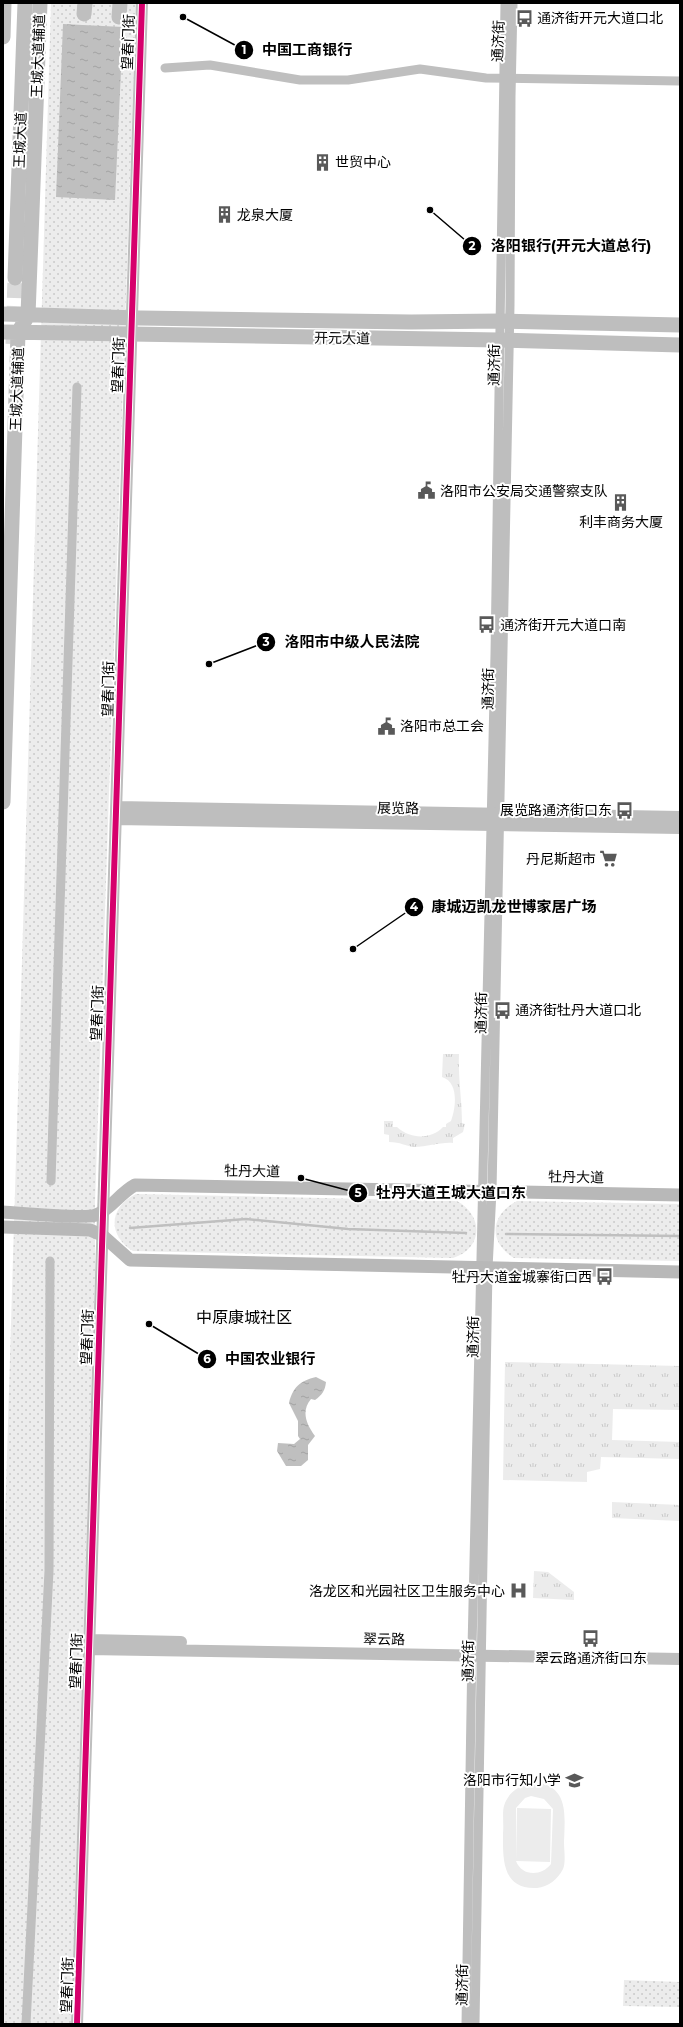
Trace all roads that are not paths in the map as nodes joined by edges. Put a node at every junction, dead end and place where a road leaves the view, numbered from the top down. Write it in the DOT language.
graph roads {
  1 [pos="4,3"];
  2 [pos="25,3"];
  3 [pos="40,3"];
  4 [pos="142,3"];
  5 [pos="150,3"];
  6 [pos="505,3"];
  7 [pos="513,3"];
  8 [pos="3,37"];
  9 [pos="508,49"];
  10 [pos="15,278"];
  11 [pos="3,314"];
  12 [pos="28,315"];
  13 [pos="136,318"];
  14 [pos="505,321"];
  15 [pos="680,325"];
  16 [pos="3,332"];
  17 [pos="18,333"];
  18 [pos="135,334"];
  19 [pos="504,340"];
  20 [pos="680,346"];
  21 [pos="3,802"];
  22 [pos="121,813"];
  23 [pos="680,817"];
  24 [pos="494,819"];
  25 [pos="680,828"];
  26 [pos="488,1191"];
  27 [pos="680,1195"];
  28 [pos="107,1208"];
  29 [pos="3,1212"];
  30 [pos="3,1227"];
  31 [pos="106,1238"];
  32 [pos="485,1268"];
  33 [pos="680,1272"];
  34 [pos="93,1645"];
  35 [pos="477,1652"];
  36 [pos="680,1652"];
  37 [pos="680,1659"];
  38 [pos="77,2024"];
  39 [pos="86,2024"];
  40 [pos="466,2024"];
  41 [pos="475,2024"];
  1 -- 8 [label="main road"];
  2 -- 10 [label="main road, 王城大道"];
  3 -- 12 [label="main road, 王城大道辅道"];
  4 -- 13 [label="street, 望春门街"];
  5 -- 13 [label="street, 望春门街"];
  6 -- 9 [label="street, 通济街"];
  7 -- 9 [label="street, 通济街"];
  9 -- 14 [label="street, 通济街"];
  11 -- 12 [label="main road, 开元大道"];
  12 -- 13 [label="main road, 开元大道"];
  12 -- 17 [label="main road, 王城大道辅道"];
  13 -- 14 [label="main road, 开元大道"];
  13 -- 18 [label="street, 望春门街"];
  14 -- 15 [label="main road, 开元大道"];
  14 -- 19 [label="street, 通济街"];
  16 -- 17 [label="main road, 开元大道"];
  17 -- 18 [label="main road, 开元大道"];
  17 -- 21 [label="main road, 王城大道辅道"];
  18 -- 19 [label="main road, 开元大道"];
  18 -- 22 [label="street, 望春门街"];
  19 -- 20 [label="main road, 开元大道"];
  19 -- 24 [label="street, 通济街"];
  22 -- 24 [label="street, 展览路"];
  22 -- 28 [label="street, 望春门街"];
  23 -- 24 [label="street, 展览路"];
  24 -- 25 [label="street, 展览路"];
  24 -- 26 [label="street, 通济街"];
  26 -- 27 [label="main road, 牡丹大道"];
  26 -- 28 [label="main road, 牡丹大道"];
  26 -- 32 [label="street, 通济街"];
  28 -- 29 [label="main road, 牡丹大道"];
  28 -- 31 [label="street, 望春门街"];
  30 -- 31 [label="main road"];
  31 -- 32 [label="main road"];
  31 -- 34 [label="street, 望春门街"];
  32 -- 33 [label="main road"];
  32 -- 35 [label="street, 通济街"];
  34 -- 35 [label="street, 翠云路"];
  34 -- 38 [label="street, 望春门街"];
  34 -- 39 [label="street, 望春门街"];
  35 -- 36 [label="street, 翠云路"];
  35 -- 37 [label="street, 翠云路"];
  35 -- 40 [label="street, 通济街"];
  35 -- 41 [label="street, 通济街"];
}
